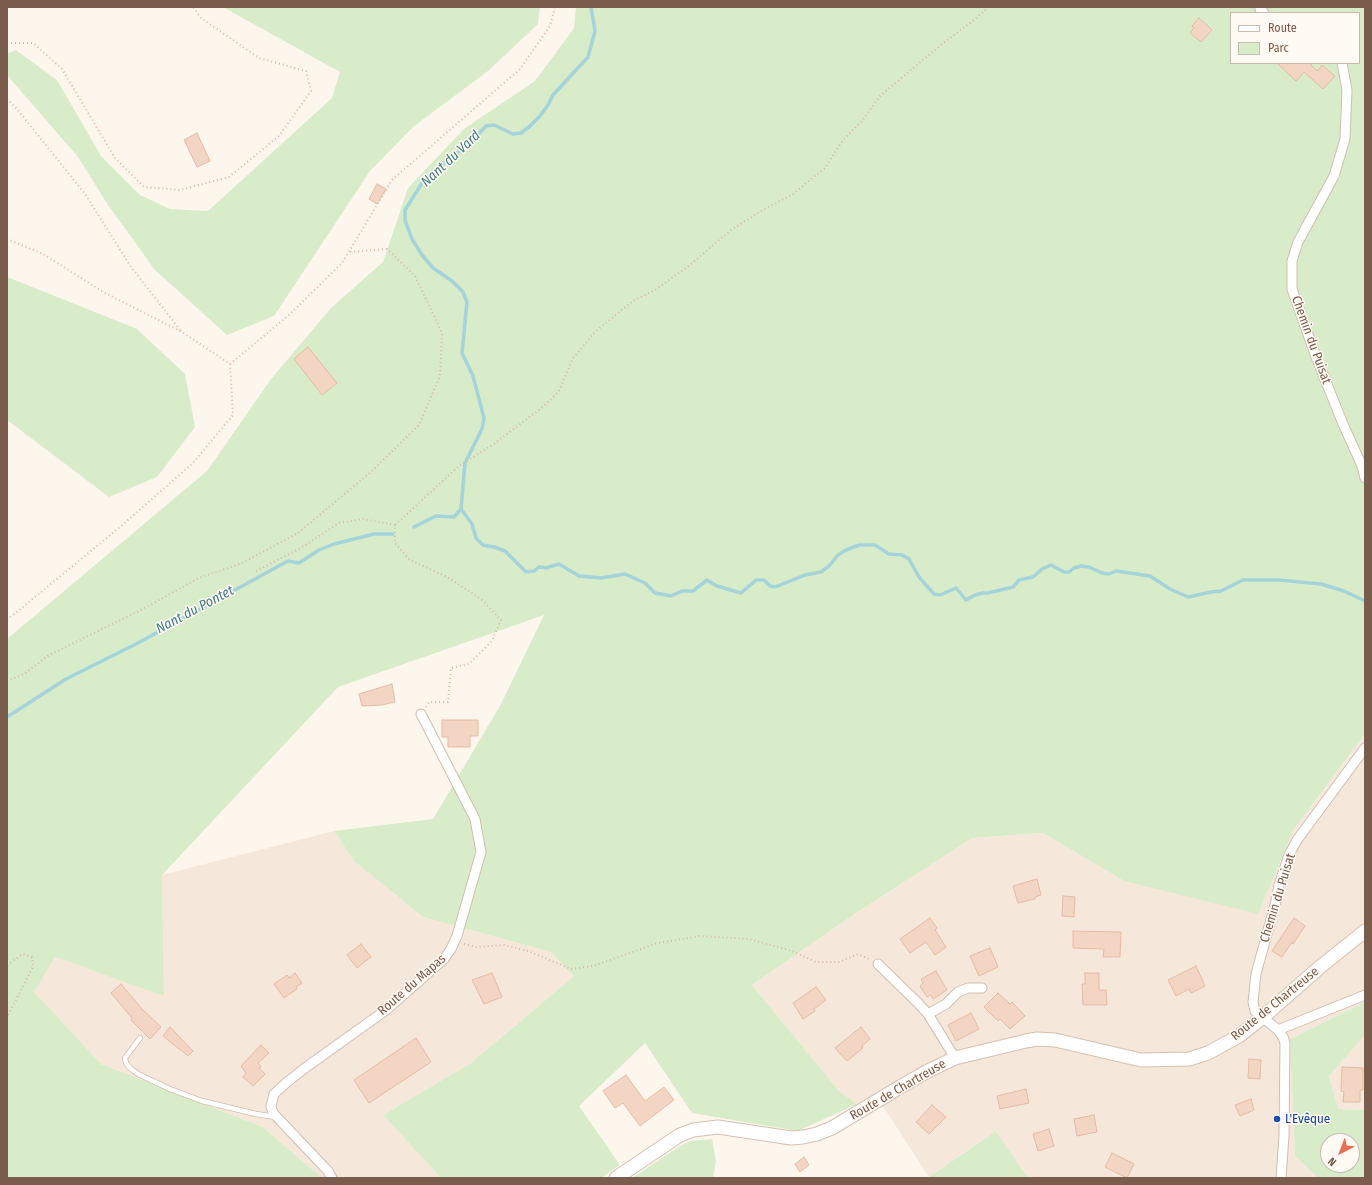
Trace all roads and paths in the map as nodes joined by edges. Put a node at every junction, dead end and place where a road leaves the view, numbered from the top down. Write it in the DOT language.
graph roads {
  1 [pos="193,7"];
  2 [pos="555,7"];
  3 [pos="989,7"];
  4 [pos="7,43"];
  5 [pos="1342,64"];
  6 [pos="7,99"];
  7 [pos="7,239"];
  8 [pos="348,252"];
  9 [pos="182,332"];
  10 [pos="230,364"];
  11 [pos="1365,478"];
  12 [pos="395,525"];
  13 [pos="256,571"];
  14 [pos="7,620"];
  15 [pos="7,681"];
  16 [pos="421,714"];
  17 [pos="1365,748"];
  18 [pos="1365,931"];
  19 [pos="455,942"];
  20 [pos="878,964"];
  21 [pos="7,965"];
  22 [pos="982,988"];
  23 [pos="1365,995"];
  24 [pos="928,1014"];
  25 [pos="7,1016"];
  26 [pos="1263,1017"];
  27 [pos="1278,1030"];
  28 [pos="140,1038"];
  29 [pos="955,1058"];
  30 [pos="277,1117"];
  31 [pos="332,1178"];
  32 [pos="616,1178"];
  33 [pos="1281,1178"];
  1 -- 4 [label="path"];
  2 -- 8 [label="path"];
  3 -- 12 [label="path"];
  5 -- 11 [label="street, Chemin du Puisat"];
  6 -- 9 [label="path"];
  7 -- 9 [label="path"];
  8 -- 10 [label="path"];
  8 -- 15 [label="path"];
  9 -- 10 [label="path"];
  10 -- 14 [label="path"];
  12 -- 13 [label="path"];
  12 -- 16 [label="path"];
  16 -- 19 [label="street, Route du Mapas"];
  17 -- 26 [label="street, Chemin du Puisat"];
  18 -- 26 [label="main road, Route de Chartreuse"];
  19 -- 20 [label="path"];
  19 -- 30 [label="street, Route du Mapas"];
  20 -- 24 [label="street"];
  21 -- 25 [label="path"];
  22 -- 24 [label="street"];
  23 -- 27 [label="street"];
  24 -- 29 [label="street"];
  26 -- 27 [label="street"];
  26 -- 29 [label="main road, Route de Chartreuse"];
  27 -- 33 [label="street"];
  28 -- 30 [label="lane"];
  29 -- 32 [label="main road, Route de Chartreuse"];
  30 -- 31 [label="street, Route du Mapas"];
}
